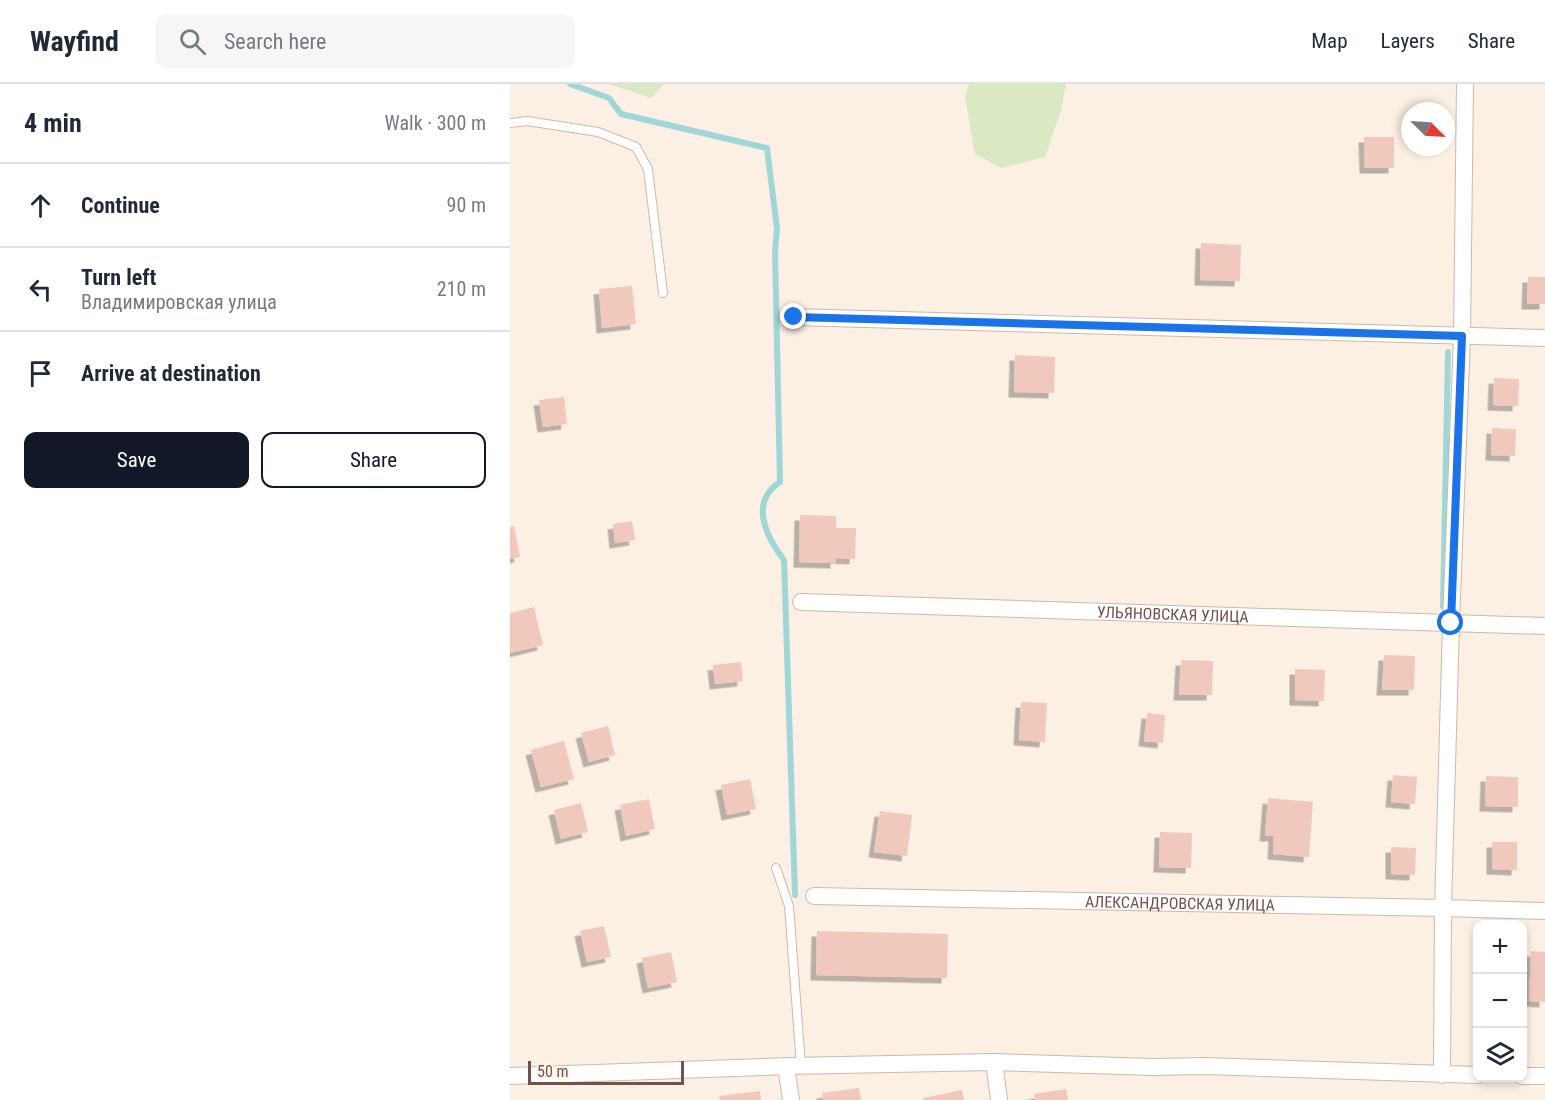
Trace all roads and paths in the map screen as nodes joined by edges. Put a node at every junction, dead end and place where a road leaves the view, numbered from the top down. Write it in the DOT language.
graph roads {
  1 [pos="1465,84"];
  2 [pos="510,123"];
  3 [pos="663,293"];
  4 [pos="794,317"];
  5 [pos="1462,336"];
  6 [pos="1545,338"];
  7 [pos="801,602"];
  8 [pos="1451,623"];
  9 [pos="1545,626"];
  10 [pos="776,868"];
  11 [pos="814,896"];
  12 [pos="1443,908"];
  13 [pos="1545,911"];
  14 [pos="994,1062"];
  15 [pos="793,1066"];
  16 [pos="1442,1075"];
  17 [pos="1473,1075"];
  18 [pos="510,1076"];
  19 [pos="1527,1076"];
  20 [pos="1545,1076"];
  21 [pos="791,1100"];
  22 [pos="999,1100"];
  1 -- 5 [label="street"];
  2 -- 3 [label="lane"];
  4 -- 5 [label="street"];
  5 -- 6 [label="street"];
  5 -- 8 [label="street"];
  7 -- 8 [label="street, УЛЬЯНОВСКАЯ УЛИЦА"];
  8 -- 9 [label="street, УЛЬЯНОВСКАЯ УЛИЦА"];
  8 -- 12 [label="street"];
  10 -- 15 [label="lane"];
  11 -- 12 [label="street, АЛЕКСАНДРОВСКАЯ УЛИЦА"];
  12 -- 13 [label="street, АЛЕКСАНДРОВСКАЯ УЛИЦА"];
  12 -- 16 [label="street"];
  14 -- 15 [label="street"];
  14 -- 16 [label="street"];
  14 -- 22 [label="street"];
  15 -- 18 [label="street"];
  15 -- 21 [label="street"];
  16 -- 17 [label="street"];
  19 -- 20 [label="street"];
}
